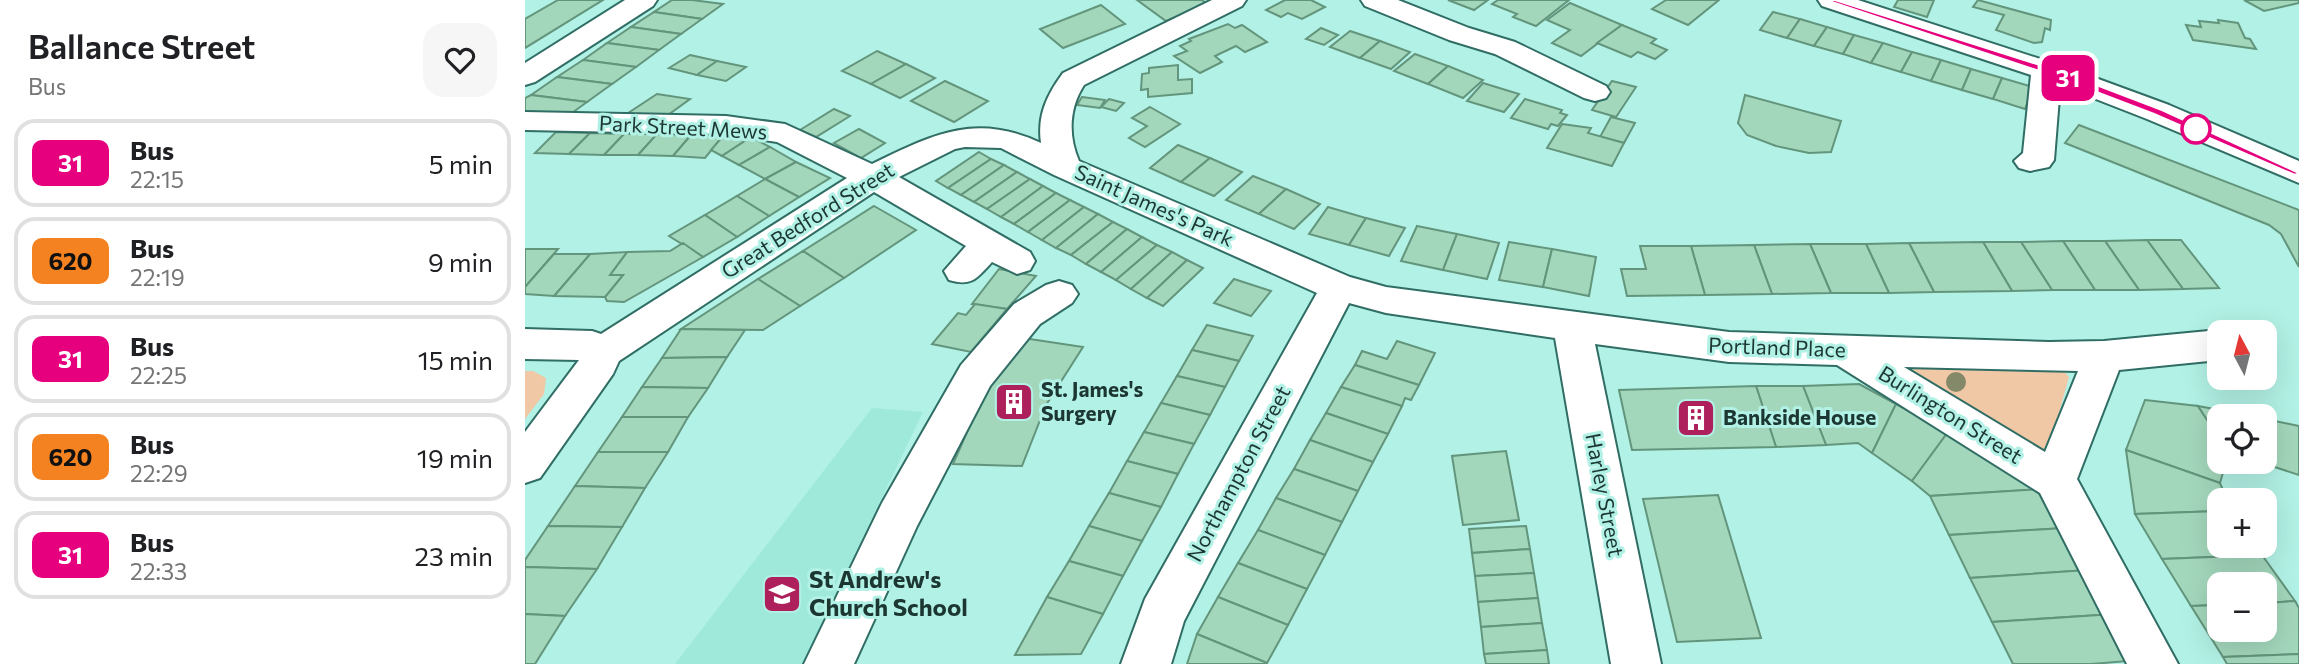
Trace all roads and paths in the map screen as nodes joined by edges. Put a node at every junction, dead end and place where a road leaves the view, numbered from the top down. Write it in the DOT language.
graph roads {
  1 [pos="644,0"];
  2 [pos="1233,0"];
  3 [pos="1374,0"];
  4 [pos="1831,0"];
  5 [pos="2046,70"];
  6 [pos="525,76"];
  7 [pos="1596,91"];
  8 [pos="525,121"];
  9 [pos="2030,161"];
  10 [pos="1066,168"];
  11 [pos="2299,173"];
  12 [pos="873,177"];
  13 [pos="962,271"];
  14 [pos="1339,287"];
  15 [pos="1059,294"];
  16 [pos="1572,326"];
  17 [pos="525,344"];
  18 [pos="2207,346"];
  19 [pos="1845,351"];
  20 [pos="601,353"];
  21 [pos="2104,356"];
  22 [pos="525,465"];
  23 [pos="2055,480"];
  24 [pos="829,664"];
  25 [pos="1146,664"];
  26 [pos="1636,664"];
  27 [pos="2153,664"];
  1 -- 6 [label="street"];
  2 -- 10 [label="street, Saint James's Park"];
  3 -- 7 [label="street"];
  4 -- 5 [label="street"];
  5 -- 9 [label="street"];
  5 -- 11 [label="street"];
  8 -- 12 [label="street, Park Street Mews"];
  10 -- 12 [label="street, Great Bedford Street"];
  10 -- 14 [label="street, Saint James's Park"];
  12 -- 13 [label="street, Park Street Mews"];
  12 -- 20 [label="street, Great Bedford Street"];
  14 -- 16 [label="street, Portland Place"];
  14 -- 25 [label="street, Northampton Street"];
  15 -- 24 [label="street"];
  16 -- 19 [label="street, Portland Place"];
  16 -- 26 [label="street, Harley Street"];
  17 -- 20 [label="street"];
  18 -- 21 [label="street, Portland Place"];
  19 -- 21 [label="street, Portland Place"];
  19 -- 23 [label="street, Burlington Street"];
  20 -- 22 [label="street"];
  21 -- 23 [label="street"];
  23 -- 27 [label="street"];
}
